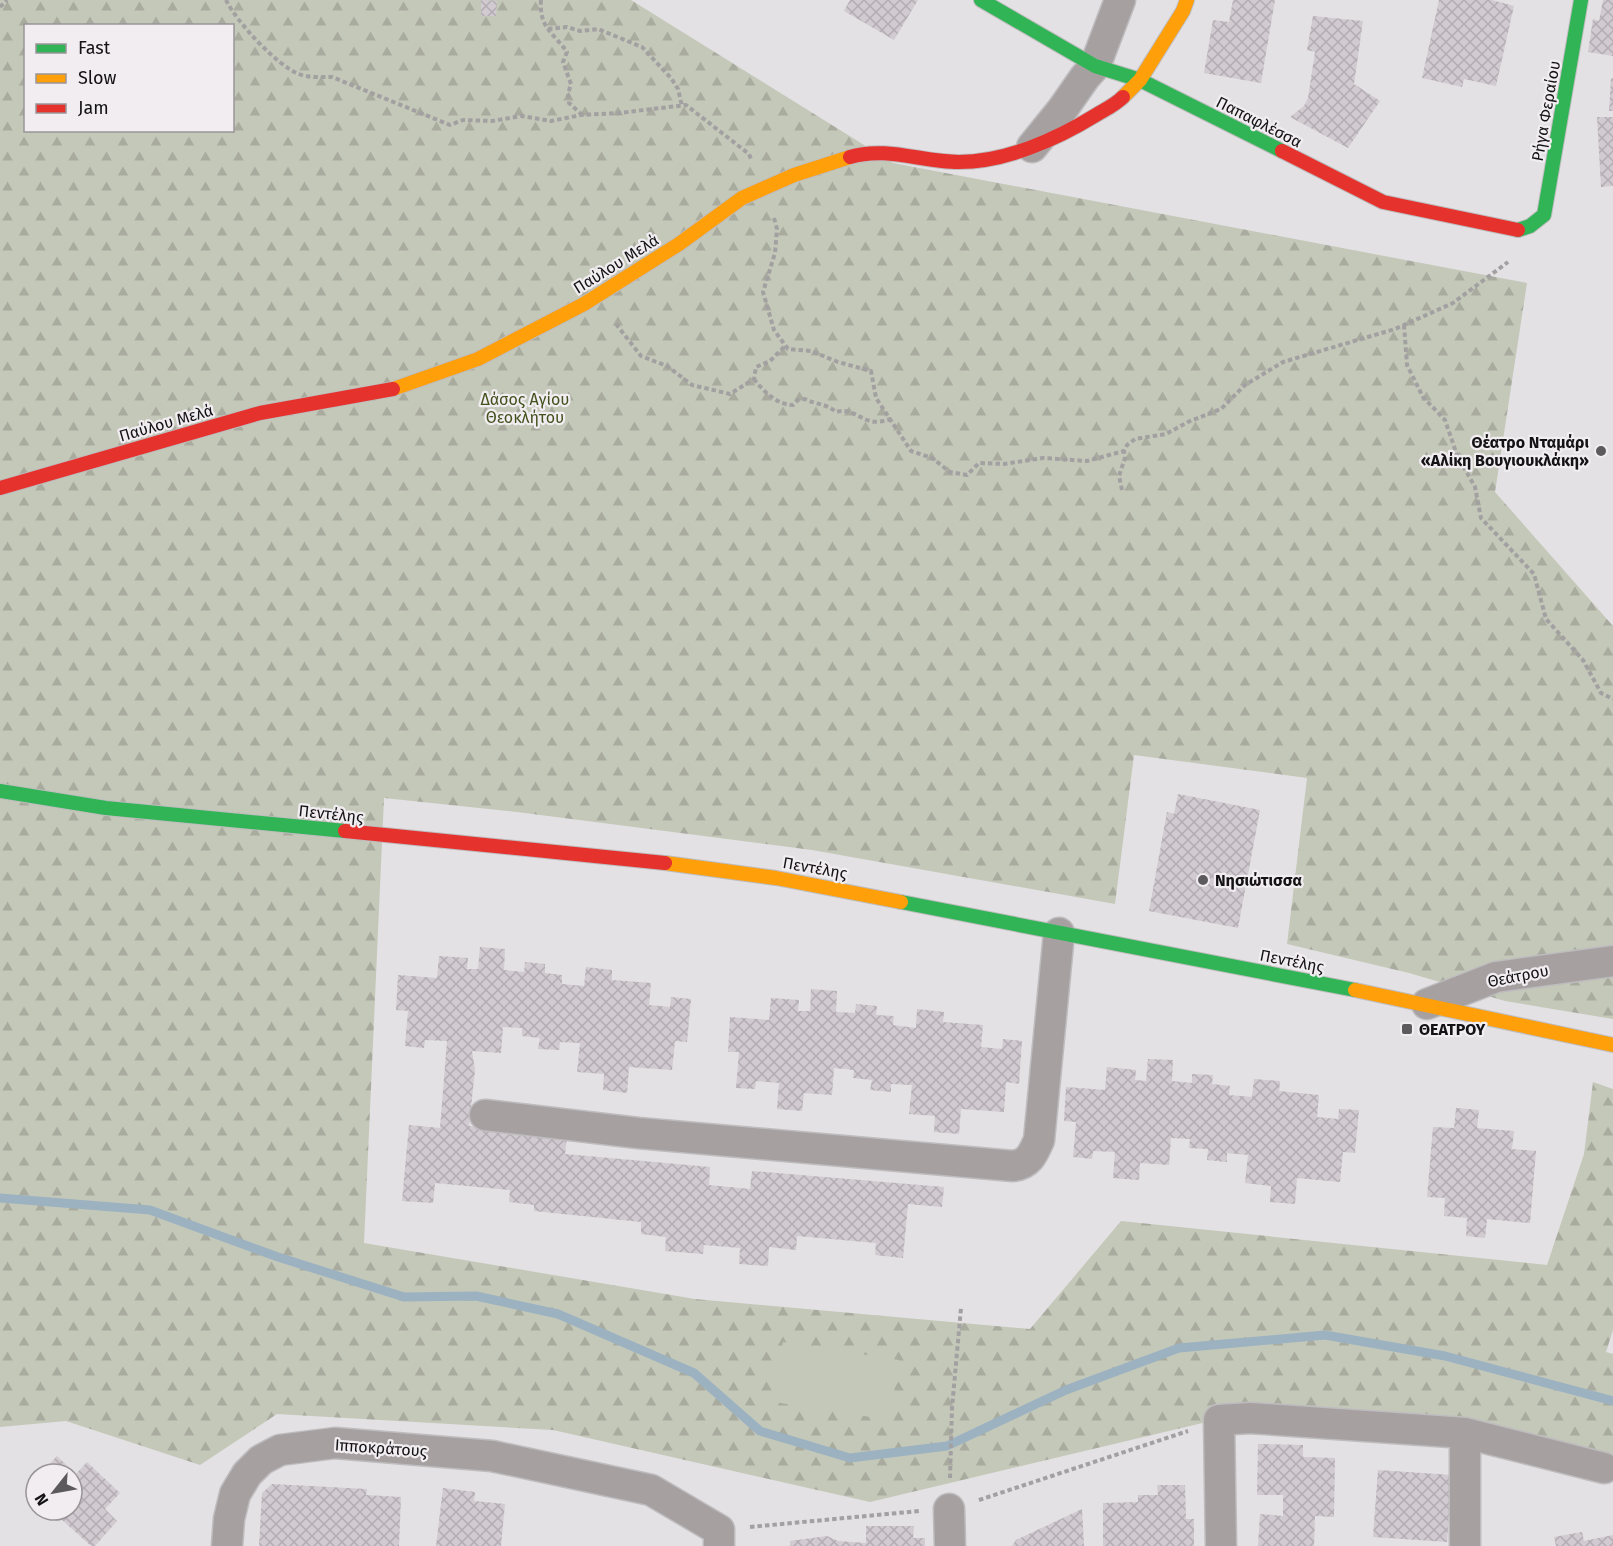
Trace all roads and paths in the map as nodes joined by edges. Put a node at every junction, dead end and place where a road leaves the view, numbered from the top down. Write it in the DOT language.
graph roads {
  1 [pos="7,0"];
  2 [pos="226,0"];
  3 [pos="542,0"];
  4 [pos="981,0"];
  5 [pos="1120,0"];
  6 [pos="1187,0"];
  7 [pos="1581,0"];
  8 [pos="0,7"];
  9 [pos="548,29"];
  10 [pos="1095,66"];
  11 [pos="1140,80"];
  12 [pos="682,105"];
  13 [pos="581,114"];
  14 [pos="1032,147"];
  15 [pos="765,188"];
  16 [pos="1530,227"];
  17 [pos="599,294"];
  18 [pos="1404,325"];
  19 [pos="786,345"];
  20 [pos="754,379"];
  21 [pos="891,419"];
  22 [pos="1124,452"];
  23 [pos="0,488"];
  24 [pos="1122,490"];
  25 [pos="1613,699"];
  26 [pos="0,791"];
  27 [pos="1059,933"];
  28 [pos="1613,961"];
  29 [pos="1427,1004"];
  30 [pos="1613,1045"];
  31 [pos="484,1115"];
  32 [pos="961,1308"];
  33 [pos="1465,1433"];
  34 [pos="950,1468"];
  35 [pos="1604,1468"];
  36 [pos="949,1509"];
  37 [pos="227,1546"];
  38 [pos="719,1546"];
  39 [pos="950,1546"];
  40 [pos="1221,1546"];
  41 [pos="1465,1546"];
  1 -- 8 [label="path"];
  2 -- 13 [label="path"];
  3 -- 9 [label="path"];
  4 -- 10 [label="street, Παπαφλέσσα"];
  5 -- 10 [label="street"];
  6 -- 11 [label="street, Παύλου Μελά"];
  7 -- 16 [label="street, Ρήγα Φεραίου"];
  9 -- 12 [label="path"];
  9 -- 13 [label="path"];
  10 -- 11 [label="street, Παπαφλέσσα"];
  10 -- 14 [label="street"];
  11 -- 14 [label="street, Παύλου Μελά"];
  11 -- 16 [label="street, Παπαφλέσσα"];
  12 -- 13 [label="path"];
  12 -- 15 [label="path"];
  14 -- 15 [label="street, Παύλου Μελά"];
  15 -- 17 [label="street, Παύλου Μελά"];
  15 -- 19 [label="path"];
  16 -- 18 [label="path"];
  17 -- 20 [label="path"];
  17 -- 23 [label="street, Παύλου Μελά"];
  18 -- 22 [label="path"];
  18 -- 25 [label="path"];
  19 -- 20 [label="path"];
  19 -- 21 [label="path"];
  20 -- 21 [label="path"];
  21 -- 22 [label="path"];
  22 -- 24 [label="path"];
  26 -- 27 [label="street, Πεντέλης"];
  27 -- 29 [label="street, Πεντέλης"];
  27 -- 31 [label="street"];
  28 -- 29 [label="street, Θεάτρου"];
  29 -- 30 [label="street, Πεντέλης"];
  32 -- 34 [label="path"];
  33 -- 35 [label="street"];
  33 -- 40 [label="street"];
  33 -- 41 [label="street"];
  36 -- 39 [label="street"];
  37 -- 38 [label="street, Ιπποκράτους"];
}
